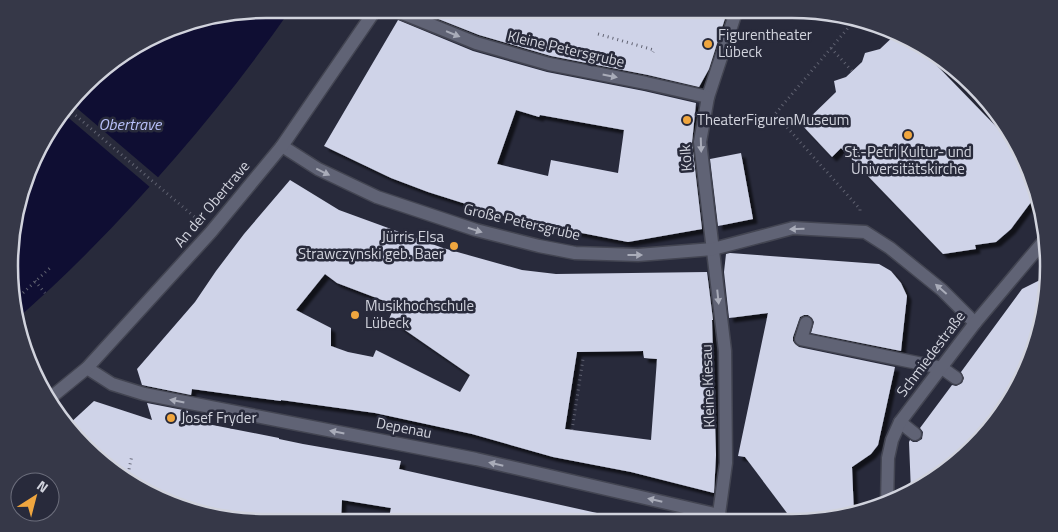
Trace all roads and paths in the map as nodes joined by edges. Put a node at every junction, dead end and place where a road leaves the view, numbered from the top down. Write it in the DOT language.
graph roads {
  1 [pos="370,18"];
  2 [pos="414,18"];
  3 [pos="734,18"];
  4 [pos="851,25"];
  5 [pos="598,34"];
  6 [pos="831,48"];
  7 [pos="653,52"];
  8 [pos="852,71"];
  9 [pos="708,97"];
  10 [pos="71,112"];
  11 [pos="282,146"];
  12 [pos="211,232"];
  13 [pos="865,232"];
  14 [pos="1040,246"];
  15 [pos="713,249"];
  16 [pos="51,266"];
  17 [pos="35,281"];
  18 [pos="45,293"];
  19 [pos="20,296"];
  20 [pos="806,323"];
  21 [pos="975,323"];
  22 [pos="583,359"];
  23 [pos="87,368"];
  24 [pos="942,368"];
  25 [pos="956,378"];
  26 [pos="54,394"];
  27 [pos="900,422"];
  28 [pos="572,430"];
  29 [pos="915,434"];
  30 [pos="132,455"];
  31 [pos="128,473"];
  32 [pos="887,496"];
  33 [pos="702,514"];
  34 [pos="719,514"];
  1 -- 11 [label="street, An der Obertrave"];
  2 -- 9 [label="street, Kleine Petersgrube, one-way"];
  3 -- 9 [label="street, Kolk"];
  4 -- 6 [label="path"];
  5 -- 7 [label="path"];
  6 -- 8 [label="path"];
  6 -- 13 [label="path"];
  9 -- 15 [label="street, Kolk, one-way"];
  10 -- 12 [label="path"];
  11 -- 12 [label="street, An der Obertrave"];
  11 -- 15 [label="street, Große Petersgrube, one-way"];
  12 -- 23 [label="street, An der Obertrave"];
  13 -- 15 [label="street, Große Petersgrube, one-way"];
  21 -- 13 [label="street, Große Petersgrube, one-way"];
  14 -- 21 [label="street, Schmiedestraße"];
  15 -- 34 [label="street, Kleine Kiesau, one-way"];
  16 -- 17 [label="path"];
  17 -- 18 [label="path"];
  17 -- 19 [label="path"];
  20 -- 24 [label="street"];
  21 -- 24 [label="street, Schmiedestraße"];
  22 -- 28 [label="path"];
  23 -- 26 [label="street, An der Obertrave"];
  33 -- 23 [label="street, Depenau, one-way"];
  24 -- 25 [label="street"];
  24 -- 27 [label="street, Schmiedestraße"];
  27 -- 29 [label="street"];
  27 -- 32 [label="street, Schmiedestraße"];
  30 -- 31 [label="path"];
}
